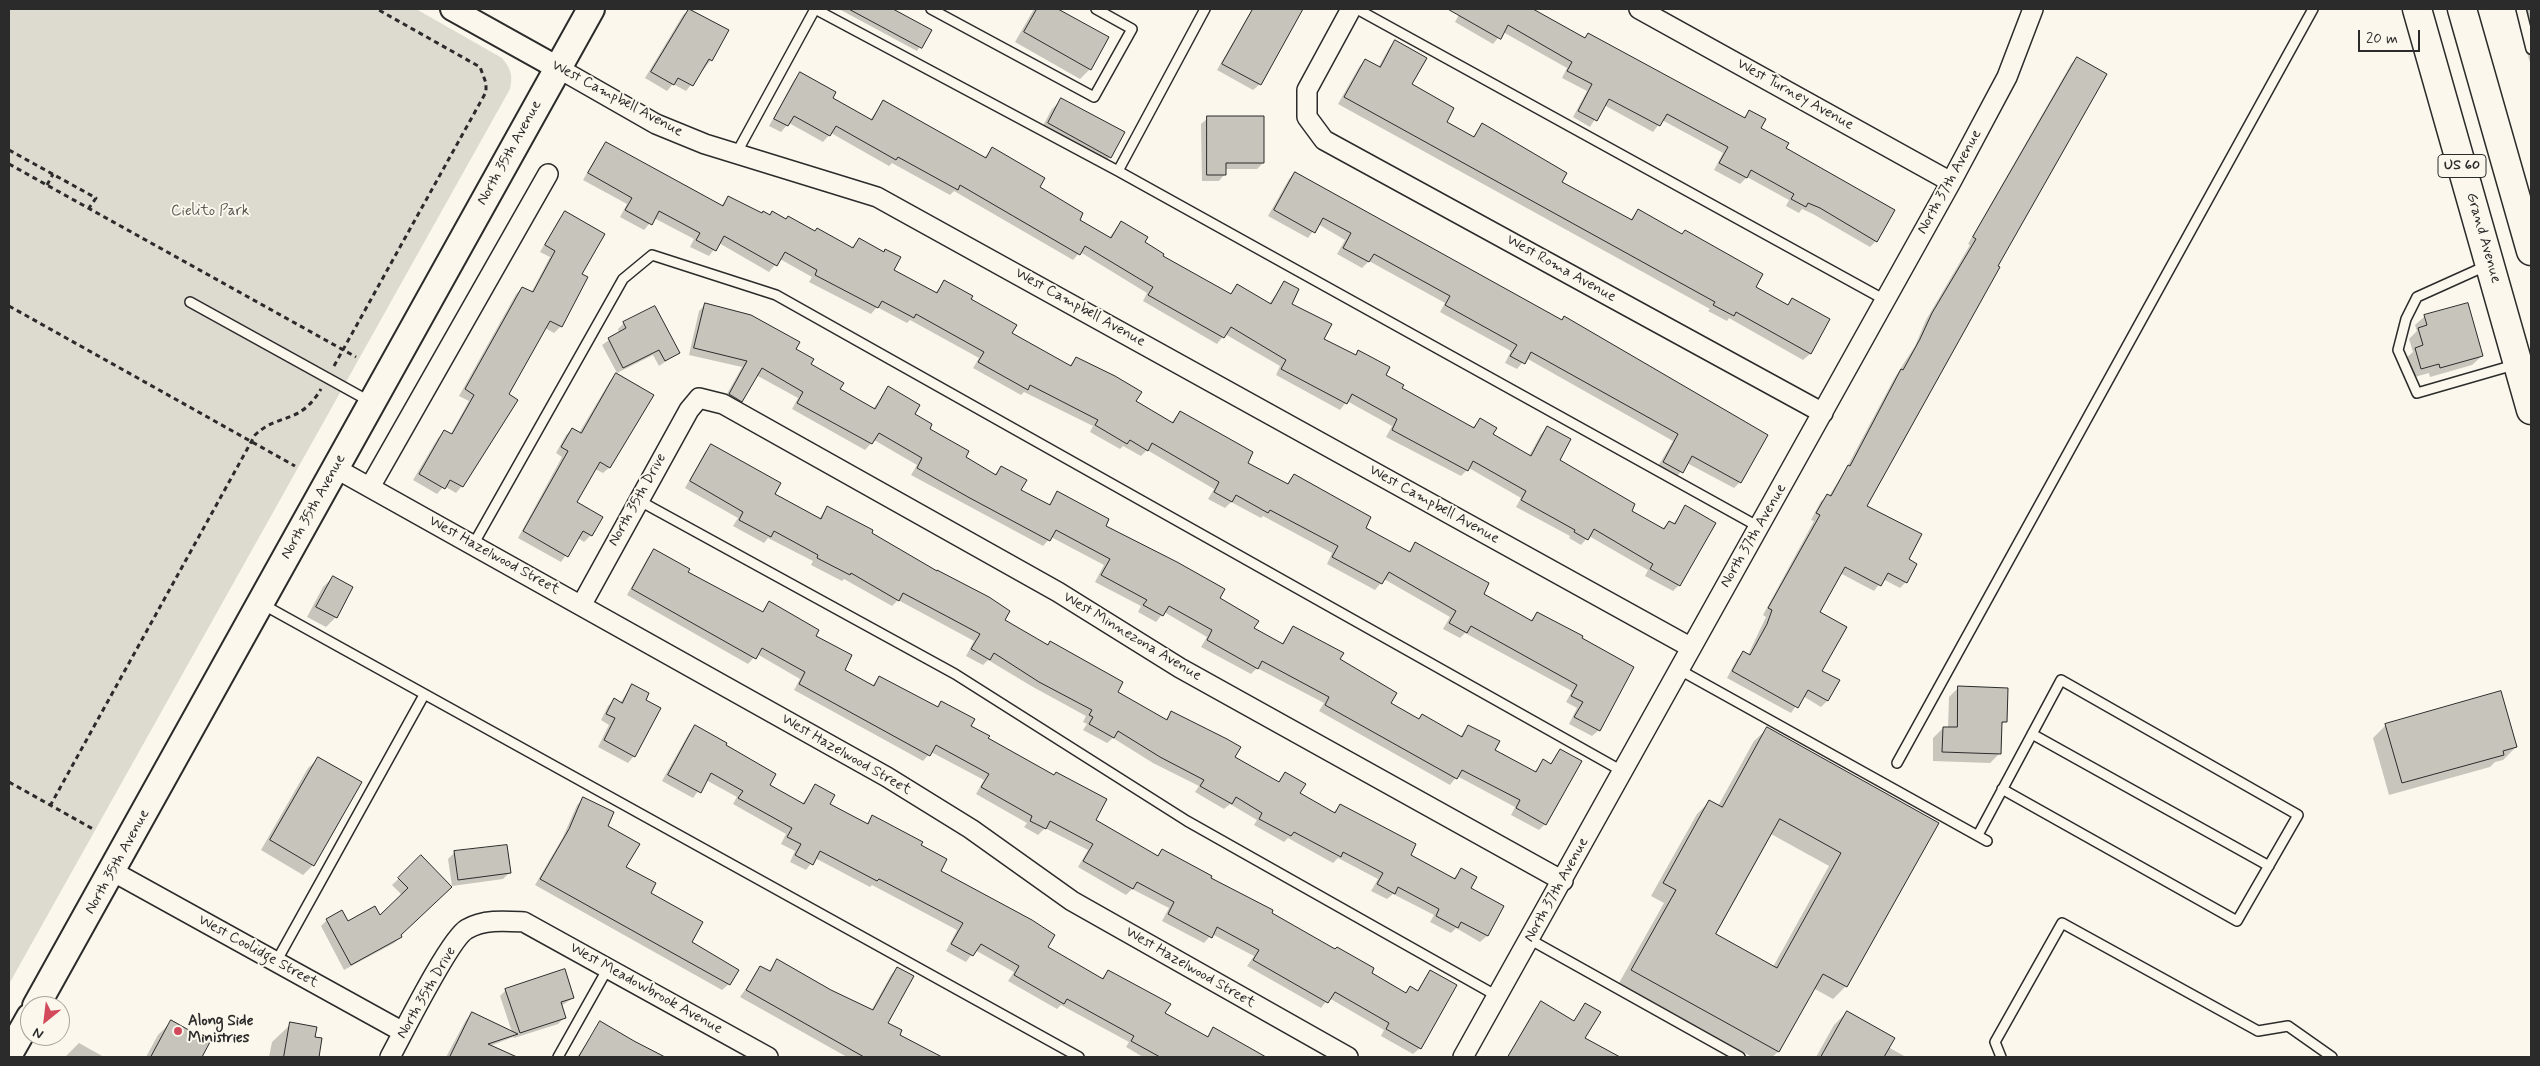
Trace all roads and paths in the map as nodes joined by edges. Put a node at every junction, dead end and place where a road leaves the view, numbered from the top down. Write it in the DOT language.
graph roads {
  1 [pos="377,9"];
  2 [pos="452,9"];
  3 [pos="591,9"];
  4 [pos="931,9"];
  5 [pos="1096,9"];
  6 [pos="1205,9"];
  7 [pos="1351,9"];
  8 [pos="1357,9"];
  9 [pos="1639,9"];
  10 [pos="2033,9"];
  11 [pos="2313,9"];
  12 [pos="2417,9"];
  13 [pos="2462,9"];
  14 [pos="2520,9"];
  15 [pos="2531,49"];
  16 [pos="558,68"];
  17 [pos="9,150"];
  18 [pos="736,155"];
  19 [pos="9,164"];
  20 [pos="1118,171"];
  21 [pos="52,174"];
  22 [pos="548,174"];
  23 [pos="1951,182"];
  24 [pos="47,185"];
  25 [pos="89,208"];
  26 [pos="2531,251"];
  27 [pos="2490,264"];
  28 [pos="1885,300"];
  29 [pos="190,302"];
  30 [pos="9,306"];
  31 [pos="343,350"];
  32 [pos="356,357"];
  33 [pos="2519,364"];
  34 [pos="327,378"];
  35 [pos="699,398"];
  36 [pos="372,403"];
  37 [pos="2531,410"];
  38 [pos="1823,413"];
  39 [pos="252,442"];
  40 [pos="295,466"];
  41 [pos="336,468"];
  42 [pos="370,487"];
  43 [pos="638,500"];
  44 [pos="1760,527"];
  45 [pos="473,545"];
  46 [pos="261,603"];
  47 [pos="582,604"];
  48 [pos="1690,647"];
  49 [pos="1678,668"];
  50 [pos="424,695"];
  51 [pos="2032,734"];
  52 [pos="1897,763"];
  53 [pos="1622,771"];
  54 [pos="9,782"];
  55 [pos="2002,789"];
  56 [pos="50,806"];
  57 [pos="92,829"];
  58 [pos="1978,836"];
  59 [pos="1987,841"];
  60 [pos="2269,866"];
  61 [pos="112,871"];
  62 [pos="1563,880"];
  63 [pos="524,922"];
  64 [pos="1529,940"];
  65 [pos="276,962"];
  66 [pos="608,968"];
  67 [pos="42,996"];
  68 [pos="1497,996"];
  69 [pos="403,1032"];
  70 [pos="20,1035"];
  71 [pos="9,1054"];
  72 [pos="390,1057"];
  73 [pos="558,1057"];
  74 [pos="768,1057"];
  75 [pos="1079,1057"];
  76 [pos="1348,1057"];
  77 [pos="1463,1057"];
  78 [pos="1740,1057"];
  79 [pos="2001,1057"];
  80 [pos="2332,1057"];
  1 -- 31 [label="path"];
  2 -- 16 [label="street, West Campbell Avenue"];
  3 -- 16 [label="main road, North 35th Avenue"];
  4 -- 5 [label="lane"];
  6 -- 20 [label="lane"];
  7 -- 38 [label="street, West Roma Avenue"];
  8 -- 28 [label="lane"];
  9 -- 23 [label="street, West Turney Avenue"];
  10 -- 23 [label="street, North 37th Avenue"];
  11 -- 52 [label="lane"];
  12 -- 27 [label="highway, Grand Avenue / US 60"];
  13 -- 26 [label="highway, US 60"];
  14 -- 15 [label="lane"];
  16 -- 18 [label="street, West Campbell Avenue"];
  16 -- 36 [label="main road, North 35th Avenue"];
  17 -- 21 [label="path"];
  18 -- 20 [label="lane"];
  18 -- 48 [label="street, West Campbell Avenue"];
  19 -- 24 [label="path"];
  20 -- 44 [label="lane"];
  21 -- 24 [label="path"];
  21 -- 25 [label="path"];
  22 -- 42 [label="street"];
  23 -- 28 [label="street, North 37th Avenue"];
  24 -- 25 [label="path"];
  25 -- 31 [label="path"];
  27 -- 33 [label="highway, Grand Avenue / US 60"];
  27 -- 33 [label="lane"];
  28 -- 38 [label="street, North 37th Avenue"];
  29 -- 34 [label="lane"];
  30 -- 39 [label="path"];
  31 -- 32 [label="path"];
  31 -- 34 [label="path"];
  33 -- 37 [label="highway, Grand Avenue / US 60"];
  34 -- 36 [label="lane"];
  34 -- 39 [label="path"];
  35 -- 43 [label="street, North 35th Drive"];
  35 -- 62 [label="street, West Minnezona Avenue"];
  36 -- 41 [label="main road, North 35th Avenue"];
  38 -- 44 [label="street, North 37th Avenue"];
  39 -- 40 [label="path"];
  39 -- 56 [label="path"];
  41 -- 42 [label="street, West Hazelwood Street"];
  41 -- 46 [label="main road, North 35th Avenue"];
  42 -- 45 [label="street, West Hazelwood Street"];
  43 -- 47 [label="street, North 35th Drive"];
  43 -- 68 [label="lane"];
  44 -- 48 [label="street, North 37th Avenue"];
  45 -- 47 [label="street, West Hazelwood Street"];
  45 -- 53 [label="lane"];
  46 -- 50 [label="lane"];
  46 -- 61 [label="main road, North 35th Avenue"];
  47 -- 76 [label="street, West Hazelwood Street"];
  48 -- 49 [label="street, North 37th Avenue"];
  49 -- 53 [label="street, North 37th Avenue"];
  49 -- 58 [label="lane"];
  50 -- 65 [label="lane"];
  50 -- 75 [label="lane"];
  51 -- 55 [label="lane"];
  51 -- 60 [label="lane"];
  51 -- 60 [label="lane"];
  53 -- 62 [label="street, North 37th Avenue"];
  54 -- 56 [label="path"];
  55 -- 58 [label="lane"];
  55 -- 60 [label="lane"];
  56 -- 57 [label="path"];
  58 -- 59 [label="lane"];
  61 -- 65 [label="street, West Coolidge Street"];
  61 -- 67 [label="main road, North 35th Avenue"];
  62 -- 64 [label="street, North 37th Avenue"];
  63 -- 66 [label="street, West Meadowbrook Avenue"];
  63 -- 69 [label="street, North 35th Drive"];
  64 -- 68 [label="street, North 37th Avenue"];
  64 -- 78 [label="lane"];
  65 -- 69 [label="street, West Coolidge Street"];
  66 -- 73 [label="lane"];
  66 -- 74 [label="street, West Meadowbrook Avenue"];
  68 -- 77 [label="street, North 37th Avenue"];
  69 -- 72 [label="street, North 35th Drive"];
  70 -- 71 [label="main road"];
  79 -- 80 [label="lane"];
}
